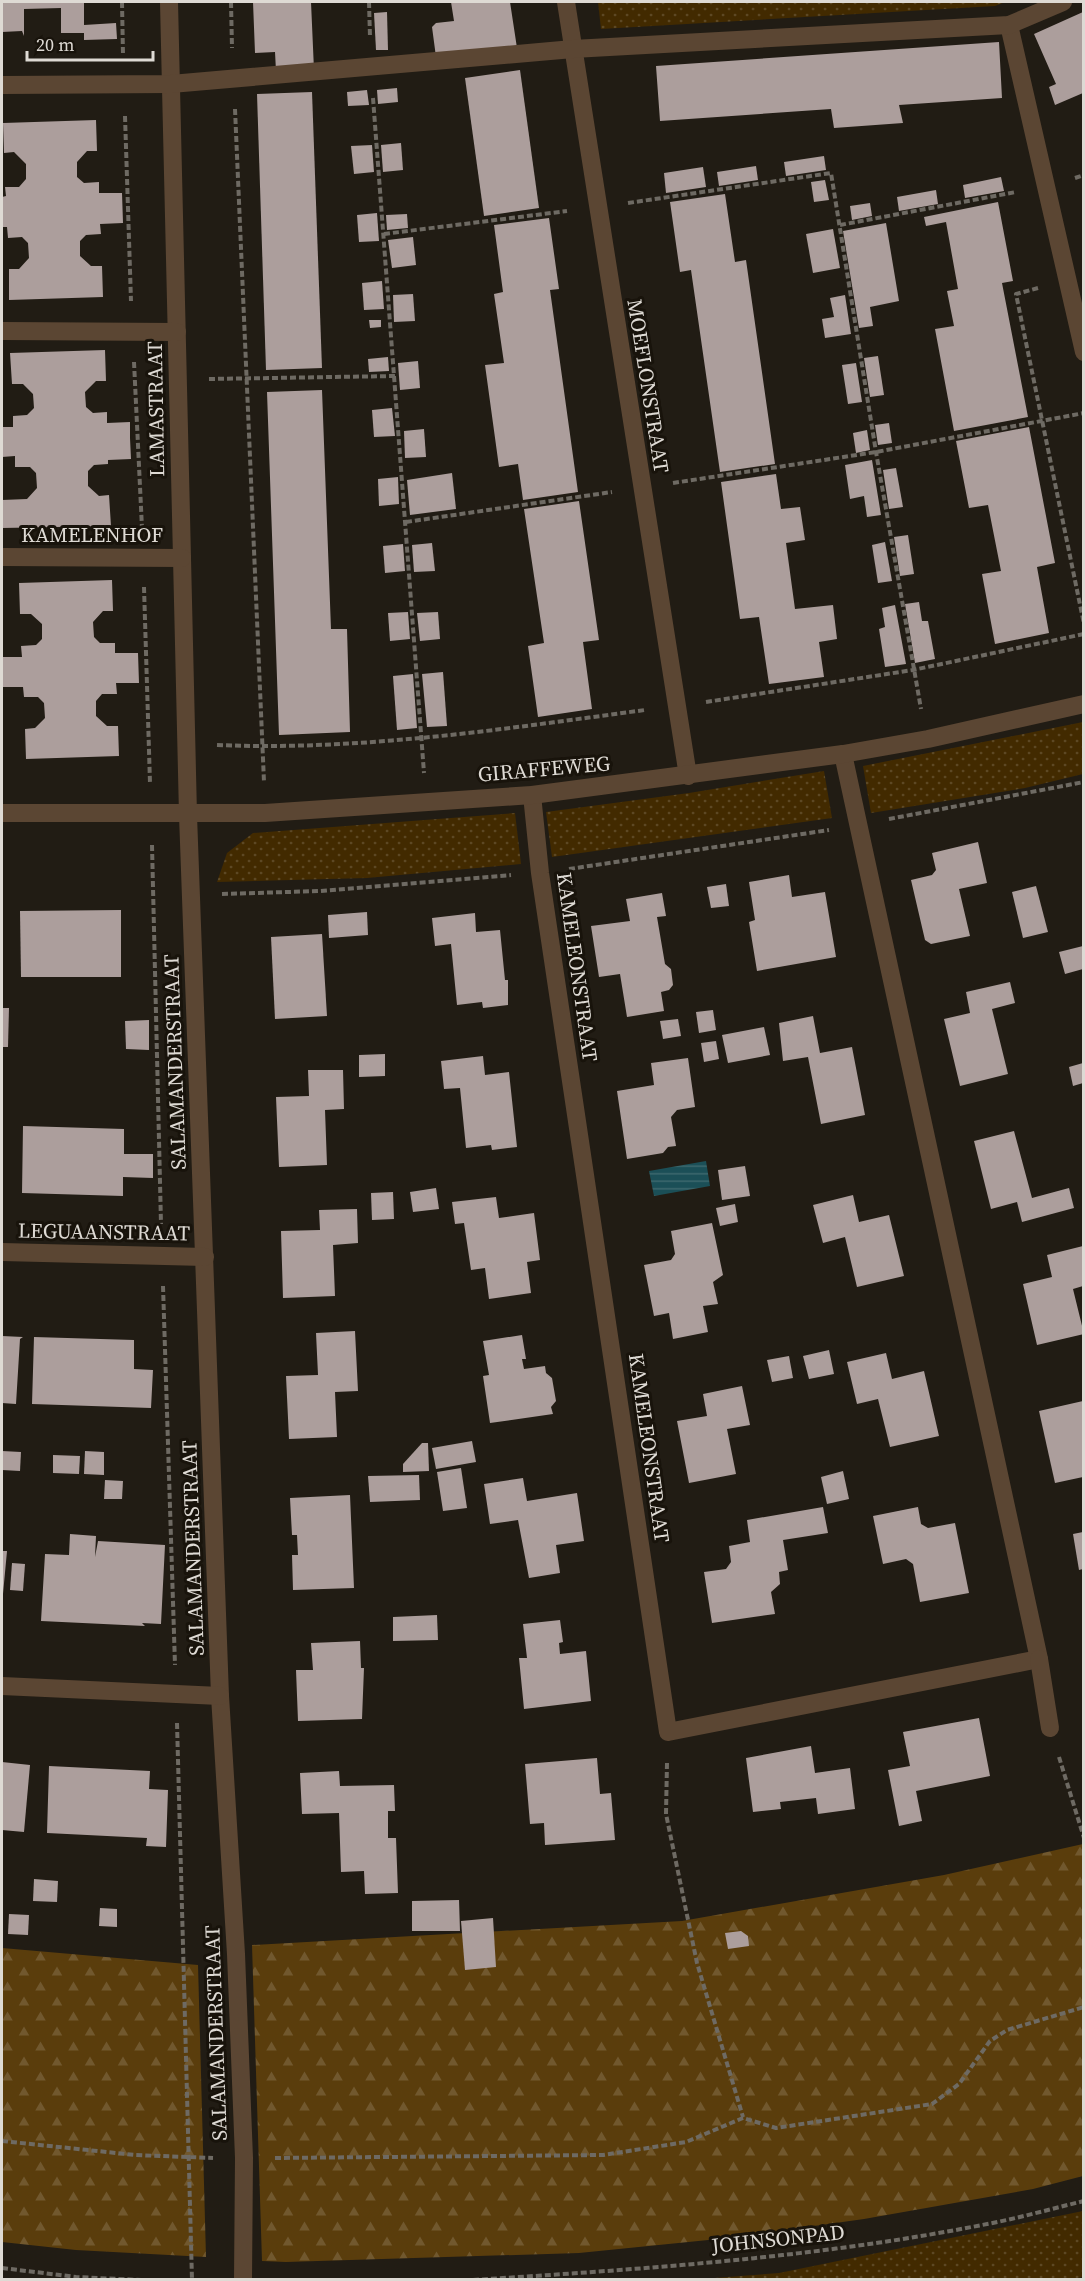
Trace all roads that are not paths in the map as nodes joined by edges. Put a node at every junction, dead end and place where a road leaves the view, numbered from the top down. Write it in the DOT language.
graph roads {
  1 [pos="169,2"];
  2 [pos="566,2"];
  3 [pos="1063,2"];
  4 [pos="1009,26"];
  5 [pos="573,49"];
  6 [pos="171,84"];
  7 [pos="2,85"];
  8 [pos="2,332"];
  9 [pos="177,332"];
  10 [pos="1083,352"];
  11 [pos="2,557"];
  12 [pos="182,558"];
  13 [pos="1083,704"];
  14 [pos="843,754"];
  15 [pos="687,776"];
  16 [pos="532,795"];
  17 [pos="2,813"];
  18 [pos="188,815"];
  19 [pos="2,1252"];
  20 [pos="205,1257"];
  21 [pos="1039,1659"];
  22 [pos="2,1686"];
  23 [pos="220,1696"];
  24 [pos="1050,1728"];
  25 [pos="243,2280"];
  1 -- 6 [label="street, LAMASTRAAT"];
  2 -- 5 [label="street, MOEFLONSTRAAT"];
  3 -- 4 [label="street"];
  4 -- 5 [label="street"];
  4 -- 10 [label="street"];
  5 -- 6 [label="street"];
  5 -- 15 [label="street, MOEFLONSTRAAT"];
  6 -- 7 [label="street"];
  6 -- 9 [label="street, LAMASTRAAT"];
  8 -- 9 [label="street"];
  9 -- 12 [label="street, LAMASTRAAT"];
  11 -- 12 [label="street, KAMELENHOF"];
  12 -- 18 [label="street, LAMASTRAAT"];
  13 -- 14 [label="street, GIRAFFEWEG"];
  14 -- 15 [label="street, GIRAFFEWEG"];
  14 -- 21 [label="street"];
  15 -- 16 [label="street, GIRAFFEWEG"];
  16 -- 18 [label="street, GIRAFFEWEG"];
  16 -- 21 [label="street, KAMELEONSTRAAT"];
  17 -- 18 [label="street, GIRAFFEWEG"];
  18 -- 20 [label="street, SALAMANDERSTRAAT"];
  19 -- 20 [label="street, LEGUAANSTRAAT"];
  20 -- 23 [label="street, SALAMANDERSTRAAT"];
  21 -- 24 [label="street"];
  22 -- 23 [label="street"];
  23 -- 25 [label="street, SALAMANDERSTRAAT"];
}
